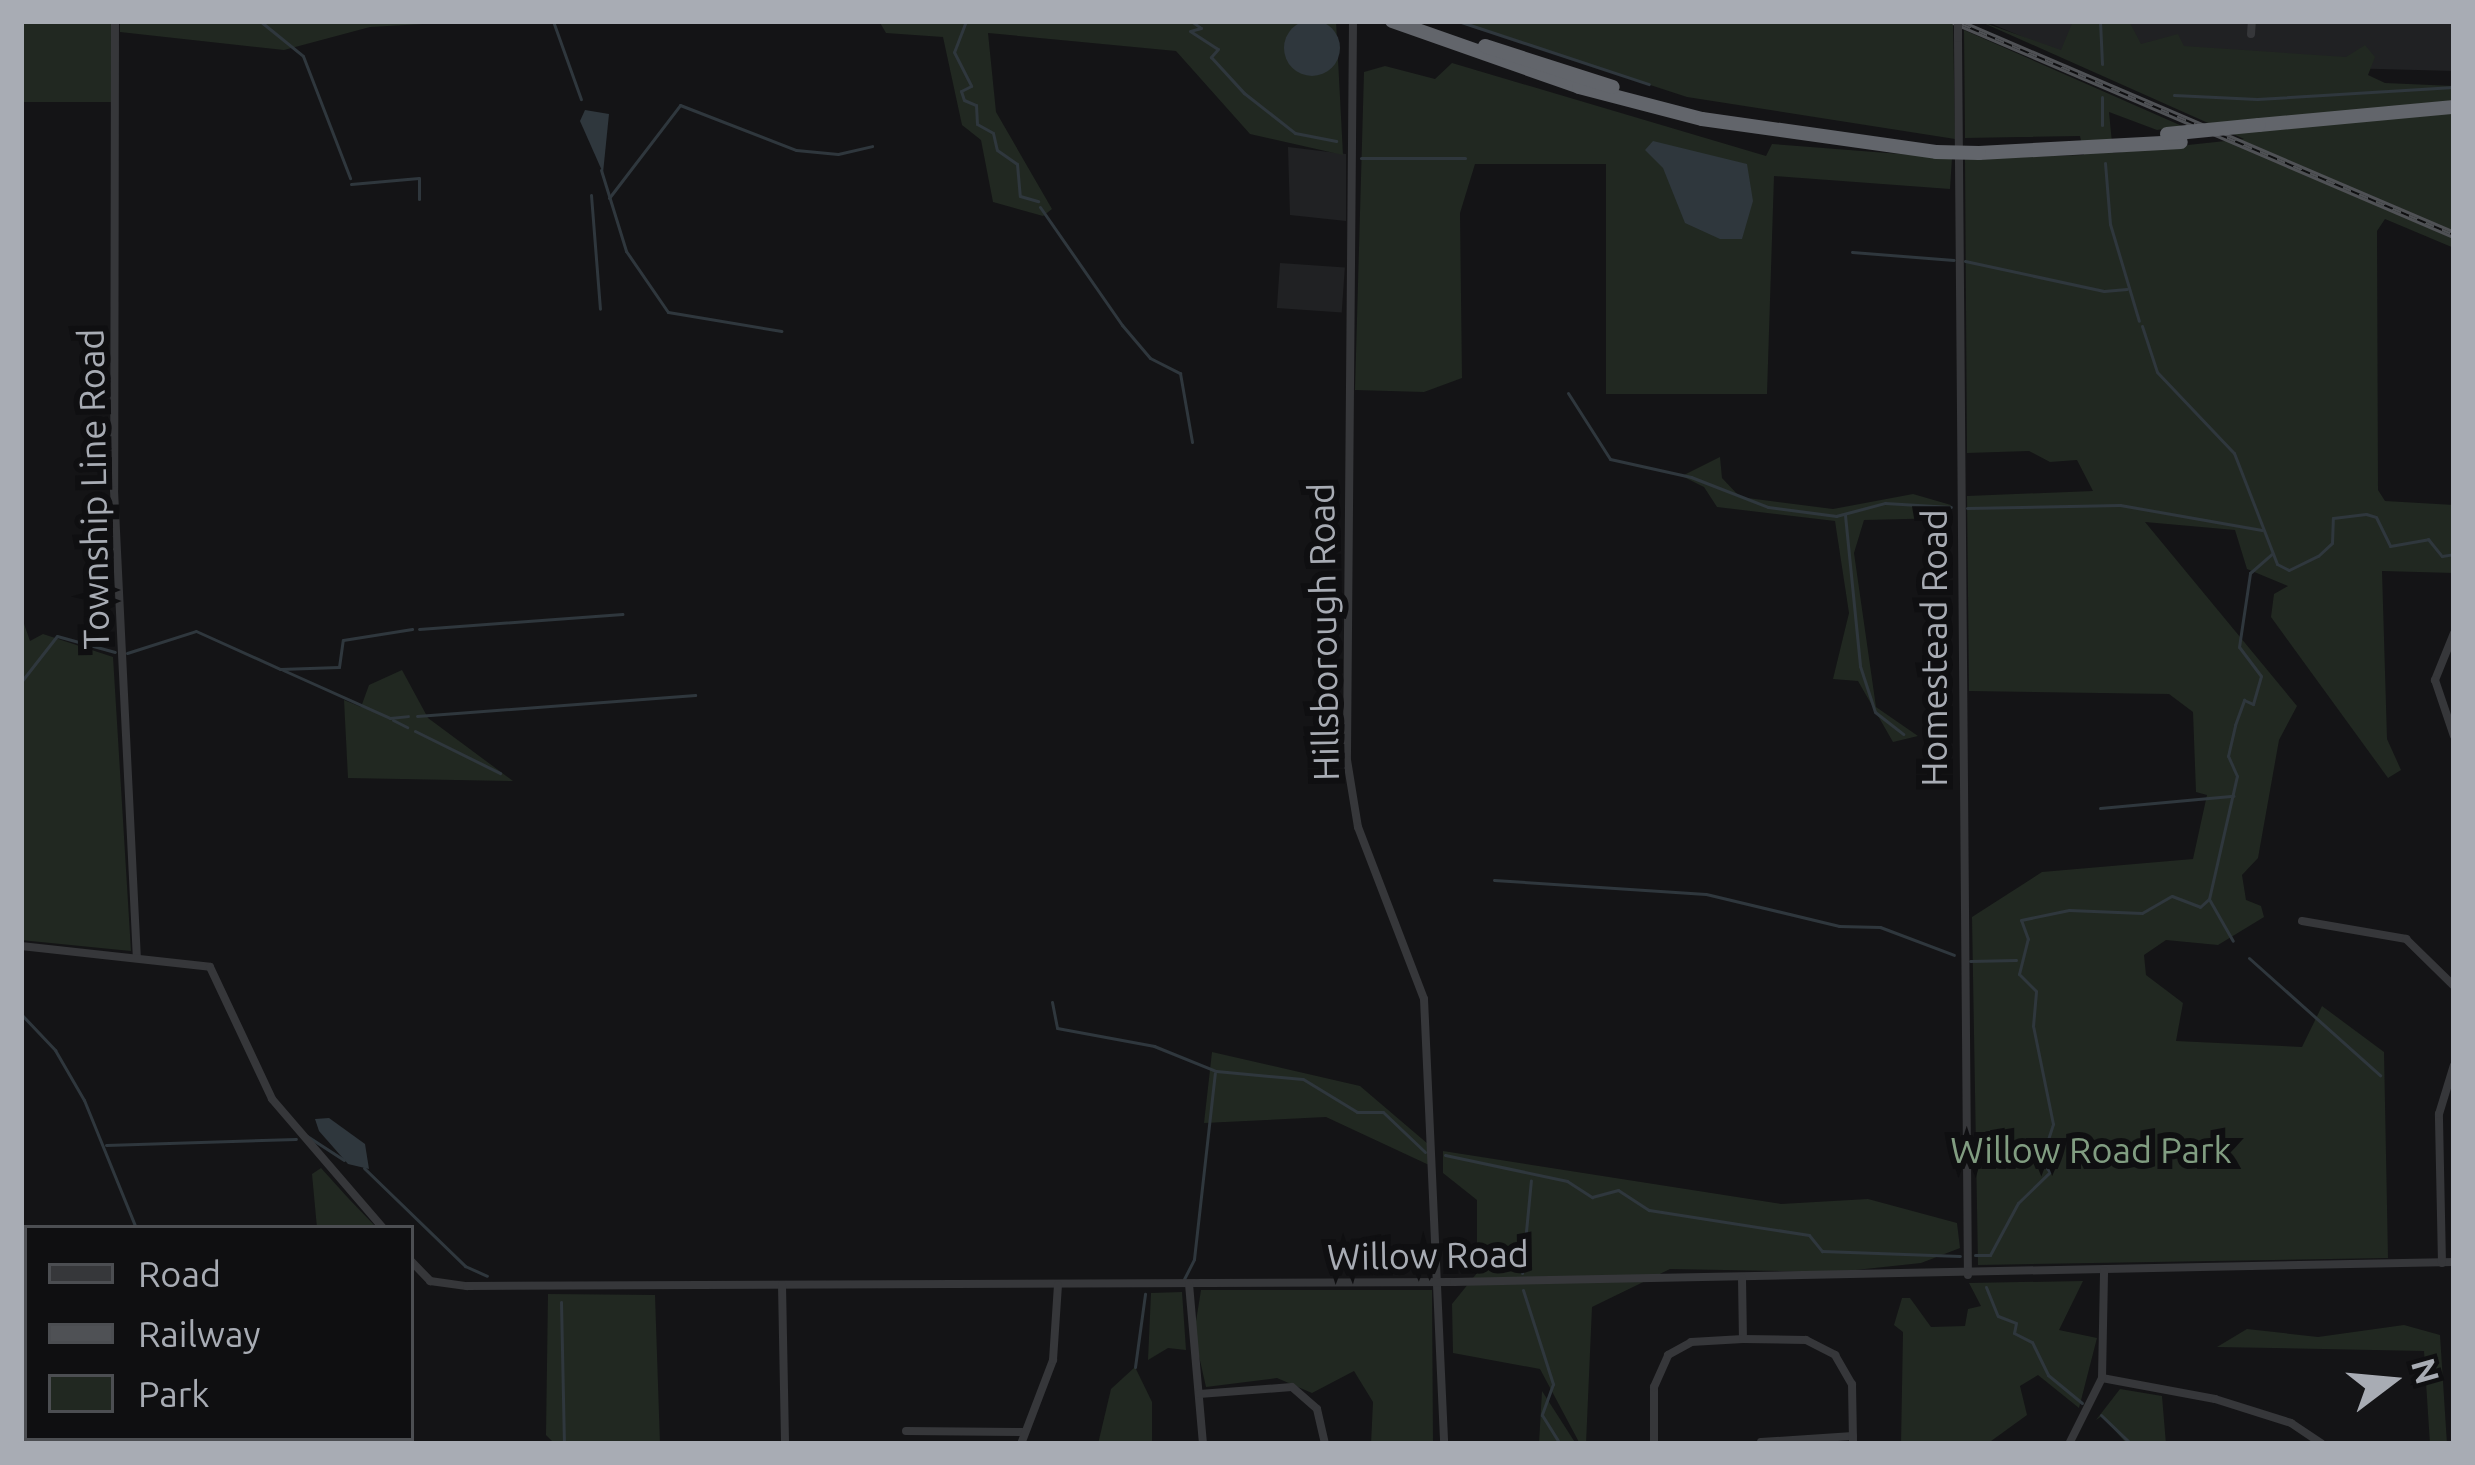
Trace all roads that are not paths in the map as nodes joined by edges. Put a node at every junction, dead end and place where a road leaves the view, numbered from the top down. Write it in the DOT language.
graph roads {
  1 [pos="116,21"];
  2 [pos="1353,21"];
  3 [pos="1392,21"];
  4 [pos="1415,21"];
  5 [pos="1958,21"];
  6 [pos="2252,21"];
  7 [pos="2251,34"];
  8 [pos="2454,111"];
  9 [pos="1936,147"];
  10 [pos="2454,633"];
  11 [pos="2454,736"];
  12 [pos="2302,921"];
  13 [pos="21,946"];
  14 [pos="137,955"];
  15 [pos="2454,986"];
  16 [pos="2454,1064"];
  17 [pos="380,1225"];
  18 [pos="2454,1262"];
  19 [pos="414,1263"];
  20 [pos="2442,1263"];
  21 [pos="2104,1271"];
  22 [pos="1968,1275"];
  23 [pos="1742,1278"];
  24 [pos="1442,1282"];
  25 [pos="1189,1284"];
  26 [pos="782,1285"];
  27 [pos="1058,1285"];
  28 [pos="1743,1339"];
  29 [pos="2102,1378"];
  30 [pos="1199,1394"];
  31 [pos="906,1431"];
  32 [pos="1022,1432"];
  33 [pos="1853,1440"];
  34 [pos="1761,1442"];
  35 [pos="785,1444"];
  36 [pos="1021,1444"];
  37 [pos="1203,1444"];
  38 [pos="1325,1444"];
  39 [pos="1444,1444"];
  40 [pos="1654,1444"];
  41 [pos="2069,1444"];
  42 [pos="2322,1444"];
  1 -- 14 [label="street, Township Line Road"];
  2 -- 24 [label="street, Hillsborough Road"];
  3 -- 9 [label="highway"];
  4 -- 9 [label="highway"];
  5 -- 22 [label="street, Homestead Road, bridge"];
  6 -- 7 [label="street"];
  8 -- 9 [label="highway, bridge"];
  10 -- 11 [label="street"];
  12 -- 15 [label="street"];
  13 -- 14 [label="street"];
  14 -- 17 [label="street"];
  16 -- 20 [label="street"];
  18 -- 20 [label="street, Willow Road"];
  19 -- 26 [label="street, Willow Road"];
  20 -- 21 [label="street, Willow Road"];
  21 -- 22 [label="street, Willow Road"];
  21 -- 29 [label="street"];
  22 -- 23 [label="street, Willow Road"];
  23 -- 24 [label="street, Willow Road"];
  23 -- 28 [label="street"];
  24 -- 25 [label="street, Willow Road"];
  24 -- 39 [label="street, Hillsborough Road"];
  25 -- 27 [label="street, Willow Road"];
  25 -- 30 [label="street"];
  26 -- 27 [label="street, Willow Road"];
  26 -- 35 [label="street"];
  27 -- 32 [label="street"];
  28 -- 33 [label="street"];
  28 -- 40 [label="street"];
  29 -- 41 [label="street"];
  29 -- 42 [label="street"];
  30 -- 37 [label="street"];
  30 -- 38 [label="street"];
  31 -- 32 [label="street"];
  32 -- 36 [label="street"];
  33 -- 34 [label="street"];
}
